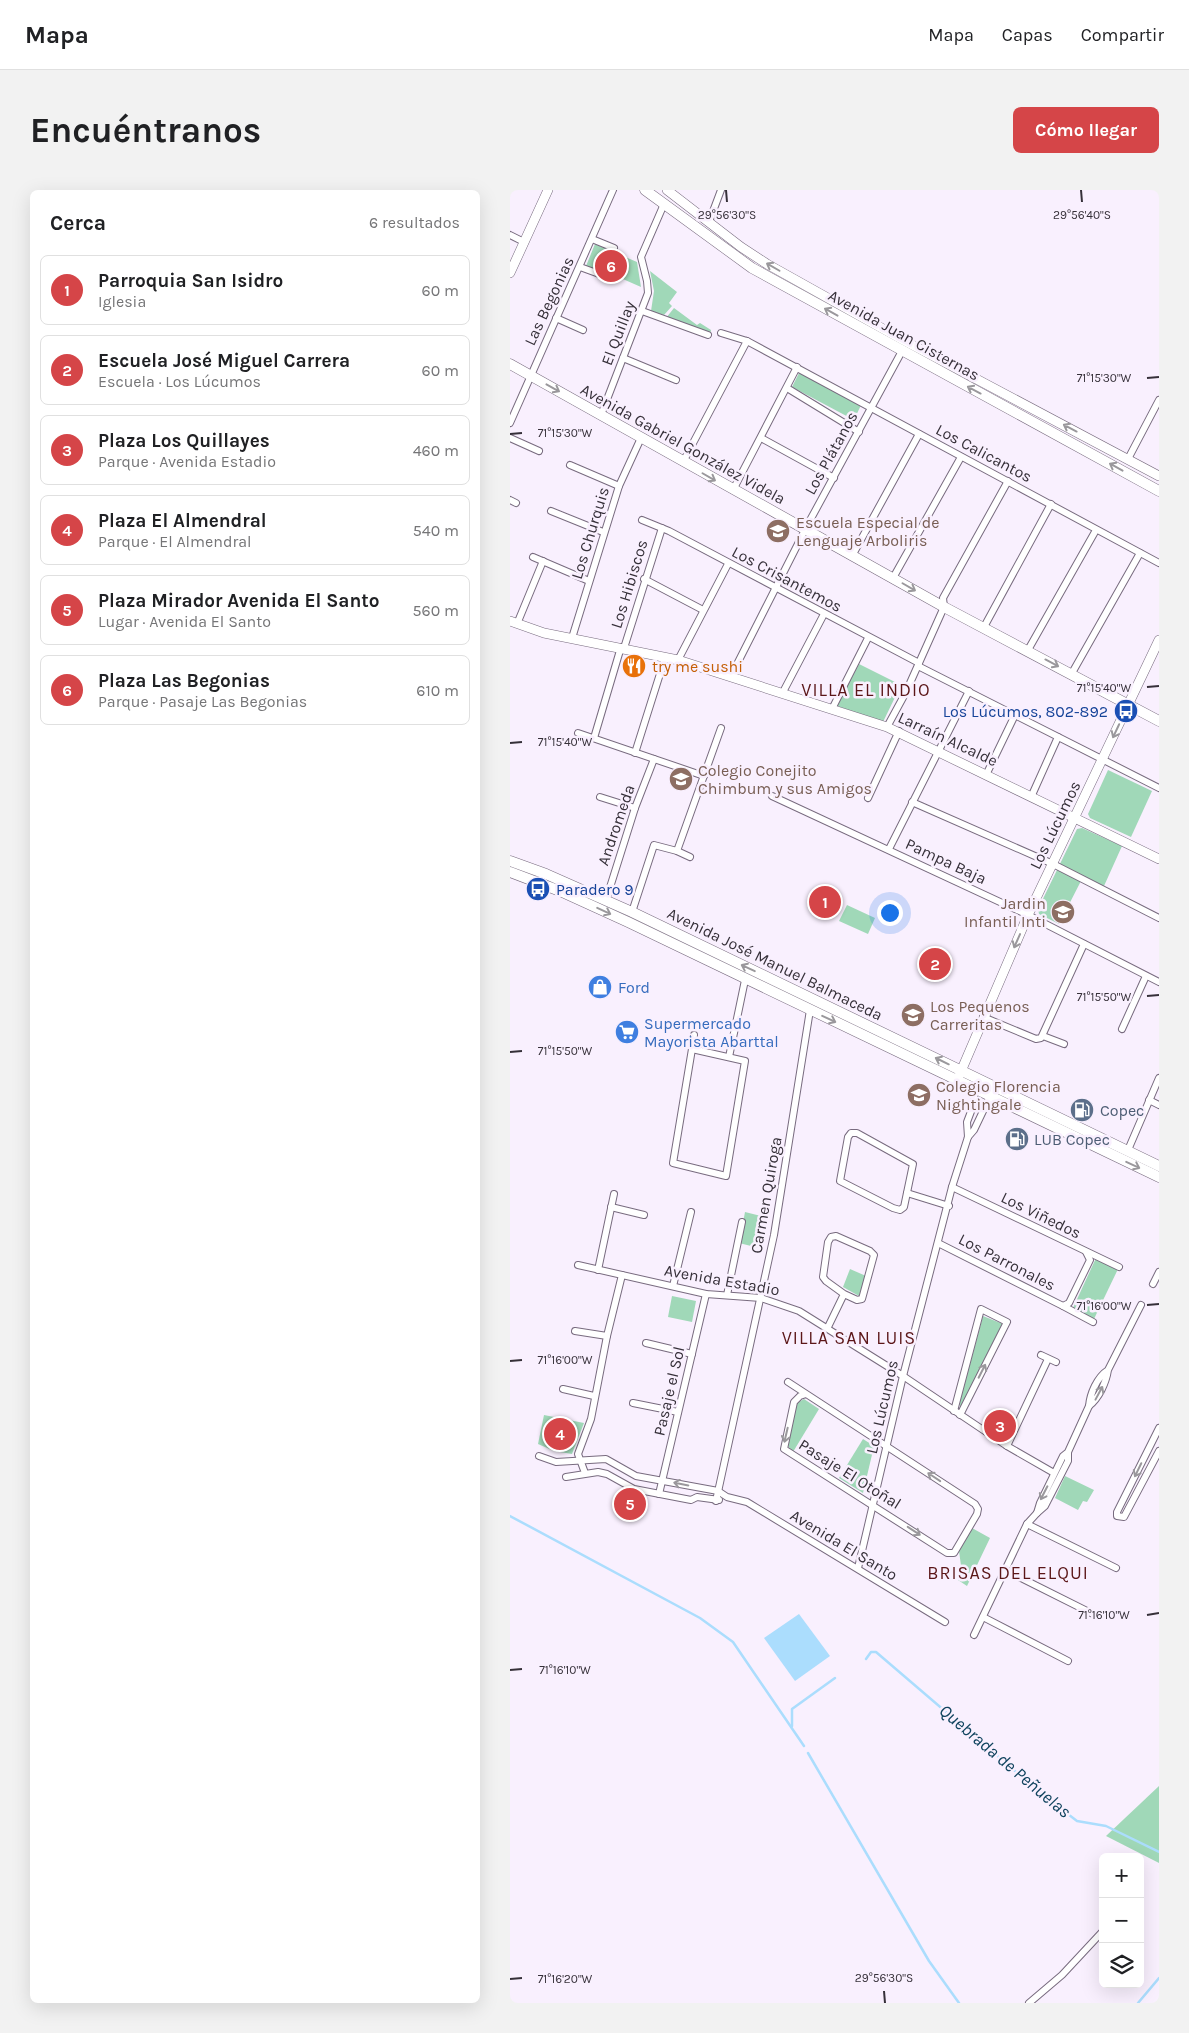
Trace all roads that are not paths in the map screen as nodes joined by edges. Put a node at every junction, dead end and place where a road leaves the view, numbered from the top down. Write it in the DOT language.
graph roads {
  1 [pos="548,190"];
  2 [pos="613,190"];
  3 [pos="645,190"];
  4 [pos="667,190"];
  5 [pos="721,190"];
  6 [pos="664,204"];
  7 [pos="709,222"];
  8 [pos="510,235"];
  9 [pos="592,239"];
  10 [pos="524,242"];
  11 [pos="614,248"];
  12 [pos="580,267"];
  13 [pos="510,273"];
  14 [pos="602,275"];
  15 [pos="642,311"];
  16 [pos="556,318"];
  17 [pos="583,330"];
  18 [pos="721,333"];
  19 [pos="708,336"];
  20 [pos="747,341"];
  21 [pos="902,351"];
  22 [pos="623,358"];
  23 [pos="510,364"];
  24 [pos="797,367"];
  25 [pos="530,375"];
  26 [pos="676,380"];
  27 [pos="787,388"];
  28 [pos="1158,404"];
  29 [pos="872,408"];
  30 [pos="601,415"];
  31 [pos="510,423"];
  32 [pos="859,432"];
  33 [pos="919,434"];
  34 [pos="510,438"];
  35 [pos="641,438"];
  36 [pos="761,438"];
  37 [pos="539,451"];
  38 [pos="961,457"];
  39 [pos="1128,460"];
  40 [pos="683,462"];
  41 [pos="570,465"];
  42 [pos="1159,476"];
  43 [pos="834,478"];
  44 [pos="1008,481"];
  45 [pos="619,486"];
  46 [pos="732,491"];
  47 [pos="1159,491"];
  48 [pos="1051,504"];
  49 [pos="551,511"];
  50 [pos="642,520"];
  51 [pos="662,528"];
  52 [pos="805,530"];
  53 [pos="1096,530"];
  54 [pos="603,532"];
  55 [pos="1140,553"];
  56 [pos="852,556"];
  57 [pos="533,558"];
  58 [pos="543,561"];
  59 [pos="1159,563"];
  60 [pos="728,564"];
  61 [pos="894,578"];
  62 [pos="644,579"];
  63 [pos="589,582"];
  64 [pos="776,589"];
  65 [pos="944,607"];
  66 [pos="703,610"];
  67 [pos="824,614"];
  68 [pos="513,623"];
  69 [pos="984,627"];
  70 [pos="572,638"];
  71 [pos="868,638"];
  72 [pos="1159,640"];
  73 [pos="622,647"];
  74 [pos="1028,650"];
  75 [pos="665,658"];
  76 [pos="678,660"];
  77 [pos="919,664"];
  78 [pos="1072,673"];
  79 [pos="731,676"];
  80 [pos="969,691"];
  81 [pos="784,692"];
  82 [pos="1128,703"];
  83 [pos="832,709"];
  84 [pos="1015,715"];
  85 [pos="1159,721"];
  86 [pos="887,727"];
  87 [pos="721,728"];
  88 [pos="899,732"];
  89 [pos="578,733"];
  90 [pos="1058,737"];
  91 [pos="594,738"];
  92 [pos="940,752"];
  93 [pos="636,753"];
  94 [pos="654,759"];
  95 [pos="1103,759"];
  96 [pos="987,773"];
  97 [pos="704,776"];
  98 [pos="1159,788"];
  99 [pos="1032,795"];
  100 [pos="600,796"];
  101 [pos="772,796"];
  102 [pos="868,798"];
  103 [pos="912,802"];
  104 [pos="635,808"];
  105 [pos="1075,818"];
  106 [pos="889,849"];
  107 [pos="677,851"];
  108 [pos="690,858"];
  109 [pos="1159,859"];
  110 [pos="510,861"];
  111 [pos="1053,864"];
  112 [pos="510,872"];
  113 [pos="606,900"];
  114 [pos="632,912"];
  115 [pos="1028,916"];
  116 [pos="1159,918"];
  117 [pos="1084,944"];
  118 [pos="1146,976"];
  119 [pos="745,980"];
  120 [pos="1159,982"];
  121 [pos="810,1010"];
  122 [pos="983,1017"];
  123 [pos="1122,1029"];
  124 [pos="694,1036"];
  125 [pos="1043,1036"];
  126 [pos="1064,1044"];
  127 [pos="692,1049"];
  128 [pos="729,1057"];
  129 [pos="959,1075"];
  130 [pos="1159,1078"];
  131 [pos="995,1086"];
  132 [pos="973,1088"];
  133 [pos="990,1096"];
  134 [pos="1149,1100"];
  135 [pos="1159,1105"];
  136 [pos="968,1137"];
  137 [pos="1128,1150"];
  138 [pos="1159,1166"];
  139 [pos="1159,1177"];
  140 [pos="952,1187"];
  141 [pos="907,1193"];
  142 [pos="614,1194"];
  143 [pos="611,1206"];
  144 [pos="949,1206"];
  145 [pos="691,1212"];
  146 [pos="644,1215"];
  147 [pos="742,1222"];
  148 [pos="938,1244"];
  149 [pos="1086,1252"];
  150 [pos="578,1265"];
  151 [pos="1119,1267"];
  152 [pos="598,1270"];
  153 [pos="1159,1272"];
  154 [pos="622,1274"];
  155 [pos="1153,1284"];
  156 [pos="673,1286"];
  157 [pos="706,1294"];
  158 [pos="844,1294"];
  159 [pos="727,1295"];
  160 [pos="761,1298"];
  161 [pos="1141,1305"];
  162 [pos="1063,1306"];
  163 [pos="1093,1322"];
  164 [pos="828,1328"];
  165 [pos="575,1331"];
  166 [pos="607,1336"];
  167 [pos="646,1343"];
  168 [pos="692,1354"];
  169 [pos="1056,1362"];
  170 [pos="903,1376"];
  171 [pos="788,1382"];
  172 [pos="563,1389"];
  173 [pos="806,1394"];
  174 [pos="594,1396"];
  175 [pos="633,1403"];
  176 [pos="678,1412"];
  177 [pos="957,1413"];
  178 [pos="1159,1428"];
  179 [pos="1151,1443"];
  180 [pos="888,1446"];
  181 [pos="1007,1446"];
  182 [pos="1159,1449"];
  183 [pos="1068,1452"];
  184 [pos="540,1456"];
  185 [pos="580,1460"];
  186 [pos="584,1473"];
  187 [pos="1054,1473"];
  188 [pos="566,1477"];
  189 [pos="662,1481"];
  190 [pos="718,1491"];
  191 [pos="659,1494"];
  192 [pos="727,1497"];
  193 [pos="716,1501"];
  194 [pos="874,1504"];
  195 [pos="1037,1513"];
  196 [pos="1027,1524"];
  197 [pos="858,1568"];
  198 [pos="1116,1568"];
  199 [pos="1005,1570"];
  200 [pos="1094,1614"];
  201 [pos="983,1617"];
  202 [pos="945,1622"];
  203 [pos="974,1636"];
  204 [pos="1068,1661"];
  205 [pos="1099,1935"];
  206 [pos="1029,2003"];
  1 -- 10 [label="street"];
  2 -- 9 [label="street, Las Begonias"];
  3 -- 6 [label="main road, Avenida Juan Cisternas"];
  4 -- 7 [label="street, Avenida Juan Cisternas"];
  5 -- 7 [label="street"];
  6 -- 15 [label="street, El Quillay"];
  21 -- 6 [label="main road, Avenida Juan Cisternas, one-way"];
  39 -- 7 [label="street, Avenida Juan Cisternas, one-way"];
  8 -- 10 [label="street"];
  9 -- 11 [label="street"];
  9 -- 12 [label="street, Las Begonias"];
  10 -- 13 [label="street"];
  12 -- 14 [label="street"];
  12 -- 16 [label="street, Las Begonias"];
  15 -- 19 [label="street"];
  15 -- 22 [label="street, El Quillay"];
  16 -- 17 [label="street"];
  16 -- 25 [label="street, Las Begonias"];
  18 -- 20 [label="street, Los Calicantos"];
  20 -- 24 [label="street, Los Calicantos"];
  20 -- 40 [label="street"];
  21 -- 29 [label="street, Los Plátanos"];
  47 -- 21 [label="main road, Avenida Juan Cisternas, one-way"];
  22 -- 26 [label="street"];
  22 -- 30 [label="street, El Quillay"];
  23 -- 25 [label="main road, Avenida Gabriel González Videla"];
  24 -- 27 [label="street"];
  24 -- 29 [label="street, Los Calicantos"];
  25 -- 30 [label="main road, Avenida Gabriel González Videla, one-way"];
  25 -- 31 [label="street, Las Begonias"];
  27 -- 32 [label="street"];
  27 -- 36 [label="street"];
  28 -- 39 [label="street"];
  29 -- 32 [label="street, Los Plátanos"];
  29 -- 33 [label="street, Los Calicantos"];
  30 -- 35 [label="main road, Avenida Gabriel González Videla"];
  32 -- 43 [label="street, Los Plátanos"];
  33 -- 38 [label="street, Los Calicantos"];
  33 -- 56 [label="street"];
  34 -- 37 [label="street"];
  35 -- 40 [label="main road, Avenida Gabriel González Videla"];
  35 -- 45 [label="street, Los Churquis"];
  36 -- 43 [label="street"];
  36 -- 46 [label="street"];
  38 -- 44 [label="street, Los Calicantos"];
  38 -- 61 [label="street"];
  39 -- 42 [label="street, Avenida Juan Cisternas"];
  40 -- 46 [label="main road, Avenida Gabriel González Videla, one-way"];
  41 -- 45 [label="street"];
  43 -- 52 [label="street, Los Plátanos"];
  44 -- 48 [label="street, Los Calicantos"];
  44 -- 65 [label="street"];
  45 -- 54 [label="street, Los Churquis"];
  46 -- 52 [label="main road, Avenida Gabriel González Videla"];
  48 -- 53 [label="street, Los Calicantos"];
  48 -- 69 [label="street"];
  49 -- 54 [label="street"];
  50 -- 51 [label="street, Los Crisantemos"];
  51 -- 60 [label="street, Los Crisantemos"];
  51 -- 62 [label="street, Los Hibiscos"];
  52 -- 56 [label="main road, Avenida Gabriel González Videla"];
  52 -- 64 [label="street, Los Plátanos"];
  53 -- 55 [label="street, Los Calicantos"];
  53 -- 74 [label="street"];
  54 -- 63 [label="street, Los Churquis"];
  55 -- 59 [label="street, Los Calicantos"];
  55 -- 78 [label="street"];
  56 -- 61 [label="main road, Avenida Gabriel González Videla"];
  57 -- 58 [label="street"];
  58 -- 63 [label="street"];
  58 -- 68 [label="street"];
  60 -- 64 [label="street, Los Crisantemos"];
  60 -- 66 [label="street"];
  61 -- 65 [label="main road, Avenida Gabriel González Videla, one-way"];
  62 -- 66 [label="street"];
  62 -- 73 [label="street, Los Hibiscos"];
  63 -- 70 [label="street, Los Churquis"];
  64 -- 67 [label="street, Los Crisantemos"];
  64 -- 79 [label="street, Los Plátanos"];
  65 -- 69 [label="main road, Avenida Gabriel González Videla"];
  65 -- 77 [label="street"];
  66 -- 76 [label="street"];
  67 -- 71 [label="street, Los Crisantemos"];
  67 -- 81 [label="street"];
  68 -- 70 [label="street, Larraín Alcalde"];
  69 -- 74 [label="main road, Avenida Gabriel González Videla"];
  70 -- 73 [label="street, Larraín Alcalde"];
  71 -- 77 [label="street, Los Crisantemos"];
  71 -- 83 [label="street"];
  72 -- 82 [label="street, Los Lúcumos"];
  73 -- 75 [label="street, Larraín Alcalde"];
  73 -- 91 [label="street, Los Hibiscos"];
  74 -- 78 [label="main road, Avenida Gabriel González Videla, one-way"];
  75 -- 76 [label="street, Larraín Alcalde"];
  75 -- 93 [label="street"];
  76 -- 79 [label="street, Larraín Alcalde"];
  77 -- 80 [label="street, Los Crisantemos"];
  77 -- 86 [label="street"];
  78 -- 82 [label="main road, Avenida Gabriel González Videla"];
  79 -- 81 [label="street, Larraín Alcalde"];
  80 -- 84 [label="street, Los Crisantemos"];
  80 -- 92 [label="street"];
  81 -- 83 [label="street, Larraín Alcalde"];
  82 -- 85 [label="main road, Avenida Gabriel González Videla"];
  82 -- 95 [label="street, Los Lúcumos, one-way"];
  83 -- 86 [label="street, Larraín Alcalde"];
  84 -- 90 [label="street, Los Crisantemos"];
  84 -- 96 [label="street"];
  86 -- 88 [label="street, Larraín Alcalde"];
  87 -- 97 [label="street"];
  88 -- 92 [label="street, Larraín Alcalde"];
  88 -- 102 [label="street"];
  89 -- 91 [label="street"];
  90 -- 95 [label="street, Los Crisantemos"];
  90 -- 99 [label="street"];
  91 -- 93 [label="street"];
  92 -- 96 [label="street, Larraín Alcalde"];
  92 -- 103 [label="street"];
  93 -- 94 [label="street"];
  94 -- 97 [label="street"];
  94 -- 104 [label="street, Andromeda"];
  95 -- 98 [label="street, Los Crisantemos"];
  95 -- 105 [label="street, Los Lúcumos"];
  96 -- 99 [label="street, Larraín Alcalde"];
  97 -- 107 [label="street"];
  99 -- 105 [label="street, Larraín Alcalde"];
  100 -- 104 [label="street"];
  101 -- 106 [label="street, Pampa Baja"];
  103 -- 106 [label="street"];
  103 -- 111 [label="street"];
  104 -- 113 [label="street, Andromeda"];
  105 -- 109 [label="street, Larraín Alcalde"];
  105 -- 111 [label="street, Los Lúcumos"];
  106 -- 115 [label="street, Pampa Baja"];
  107 -- 108 [label="street"];
  107 -- 114 [label="street"];
  110 -- 113 [label="main road, Avenida José Manuel Balmaceda"];
  111 -- 115 [label="street, Los Lúcumos"];
  111 -- 116 [label="street"];
  112 -- 119 [label="main road, Avenida José Manuel Balmaceda, one-way"];
  113 -- 114 [label="main road, Avenida José Manuel Balmaceda"];
  129 -- 114 [label="main road, Avenida José Manuel Balmaceda, one-way"];
  115 -- 117 [label="street, Pampa Baja"];
  115 -- 122 [label="street, Los Lúcumos, one-way"];
  117 -- 118 [label="street, Pampa Baja"];
  117 -- 125 [label="street"];
  118 -- 120 [label="street, Pampa Baja"];
  118 -- 123 [label="street"];
  119 -- 121 [label="main road, Avenida José Manuel Balmaceda"];
  119 -- 128 [label="street"];
  121 -- 129 [label="main road, Avenida José Manuel Balmaceda, one-way"];
  121 -- 160 [label="street, Carmen Quiroga"];
  122 -- 125 [label="street"];
  122 -- 129 [label="street, Los Lúcumos"];
  124 -- 127 [label="street"];
  125 -- 126 [label="street"];
  127 -- 128 [label="street"];
  127 -- 128 [label="street"];
  129 -- 131 [label="main road, Avenida José Manuel Balmaceda"];
  129 -- 132 [label="main road, Avenida José Manuel Balmaceda"];
  130 -- 134 [label="street"];
  131 -- 133 [label="street, Los Lúcumos"];
  131 -- 137 [label="main road, Avenida José Manuel Balmaceda"];
  132 -- 133 [label="main road, Avenida José Manuel Balmaceda"];
  132 -- 136 [label="street, Los Lúcumos"];
  133 -- 136 [label="street, Los Lúcumos"];
  133 -- 139 [label="main road, Avenida José Manuel Balmaceda, one-way"];
  134 -- 135 [label="street"];
  134 -- 137 [label="street"];
  136 -- 140 [label="street, Los Lúcumos"];
  137 -- 138 [label="main road, Avenida José Manuel Balmaceda"];
  140 -- 144 [label="street, Los Lúcumos"];
  140 -- 149 [label="street, Los Viñedos"];
  141 -- 141 [label="street"];
  141 -- 144 [label="street"];
  142 -- 143 [label="street"];
  143 -- 146 [label="street"];
  143 -- 152 [label="street"];
  144 -- 148 [label="street, Los Lúcumos"];
  145 -- 156 [label="street"];
  147 -- 159 [label="street"];
  148 -- 162 [label="street, Los Parronales"];
  148 -- 170 [label="street, Los Lúcumos"];
  149 -- 151 [label="street, Los Viñedos"];
  149 -- 162 [label="street, Los Parronales"];
  150 -- 152 [label="street, Avenida Estadio"];
  152 -- 154 [label="street, Avenida Estadio"];
  153 -- 155 [label="street"];
  154 -- 156 [label="street, Avenida Estadio"];
  154 -- 166 [label="street"];
  156 -- 157 [label="street, Avenida Estadio"];
  157 -- 159 [label="street, Avenida Estadio"];
  157 -- 168 [label="street, Pasaje el Sol"];
  158 -- 158 [label="street"];
  158 -- 164 [label="street"];
  159 -- 160 [label="street, Avenida Estadio"];
  160 -- 164 [label="street, Avenida Estadio"];
  160 -- 190 [label="street, Carmen Quiroga"];
  161 -- 183 [label="street"];
  162 -- 163 [label="street, Los Parronales"];
  164 -- 170 [label="street, Avenida Estadio"];
  165 -- 166 [label="street"];
  166 -- 174 [label="street"];
  167 -- 168 [label="street"];
  168 -- 176 [label="street, Pasaje el Sol"];
  169 -- 181 [label="street"];
  170 -- 177 [label="street, Avenida Estadio"];
  170 -- 180 [label="street, Los Lúcumos"];
  171 -- 173 [label="street"];
  172 -- 174 [label="street"];
  173 -- 180 [label="street"];
  173 -- 194 [label="street, Pasaje El Otoñal, one-way"];
  174 -- 185 [label="street"];
  175 -- 176 [label="street"];
  176 -- 189 [label="street, Pasaje el Sol"];
  177 -- 177 [label="street, one-way"];
  177 -- 181 [label="street, Avenida Estadio"];
  178 -- 179 [label="street"];
  179 -- 182 [label="street"];
  179 -- 182 [label="street, one-way"];
  180 -- 194 [label="street, Los Lúcumos"];
  194 -- 180 [label="street, Pasaje El Otoñal, one-way"];
  181 -- 187 [label="street, Avenida Estadio"];
  183 -- 187 [label="street"];
  183 -- 195 [label="street"];
  184 -- 185 [label="street, Avenida El Santo"];
  185 -- 186 [label="street"];
  185 -- 189 [label="street, Avenida El Santo"];
  186 -- 188 [label="street"];
  186 -- 191 [label="street"];
  187 -- 195 [label="street, one-way"];
  190 -- 189 [label="street, Avenida El Santo, one-way"];
  189 -- 191 [label="street, Pasaje el Sol"];
  190 -- 192 [label="street, Avenida El Santo"];
  190 -- 193 [label="street, Carmen Quiroga"];
  191 -- 193 [label="street"];
  192 -- 193 [label="street"];
  192 -- 197 [label="street, Avenida El Santo"];
  194 -- 197 [label="street, Los Lúcumos"];
  195 -- 196 [label="street"];
  196 -- 198 [label="street"];
  196 -- 199 [label="street"];
  197 -- 202 [label="street, Avenida El Santo"];
  199 -- 200 [label="street"];
  199 -- 201 [label="street"];
  201 -- 203 [label="street"];
  201 -- 204 [label="street"];
  205 -- 206 [label="street"];
}
